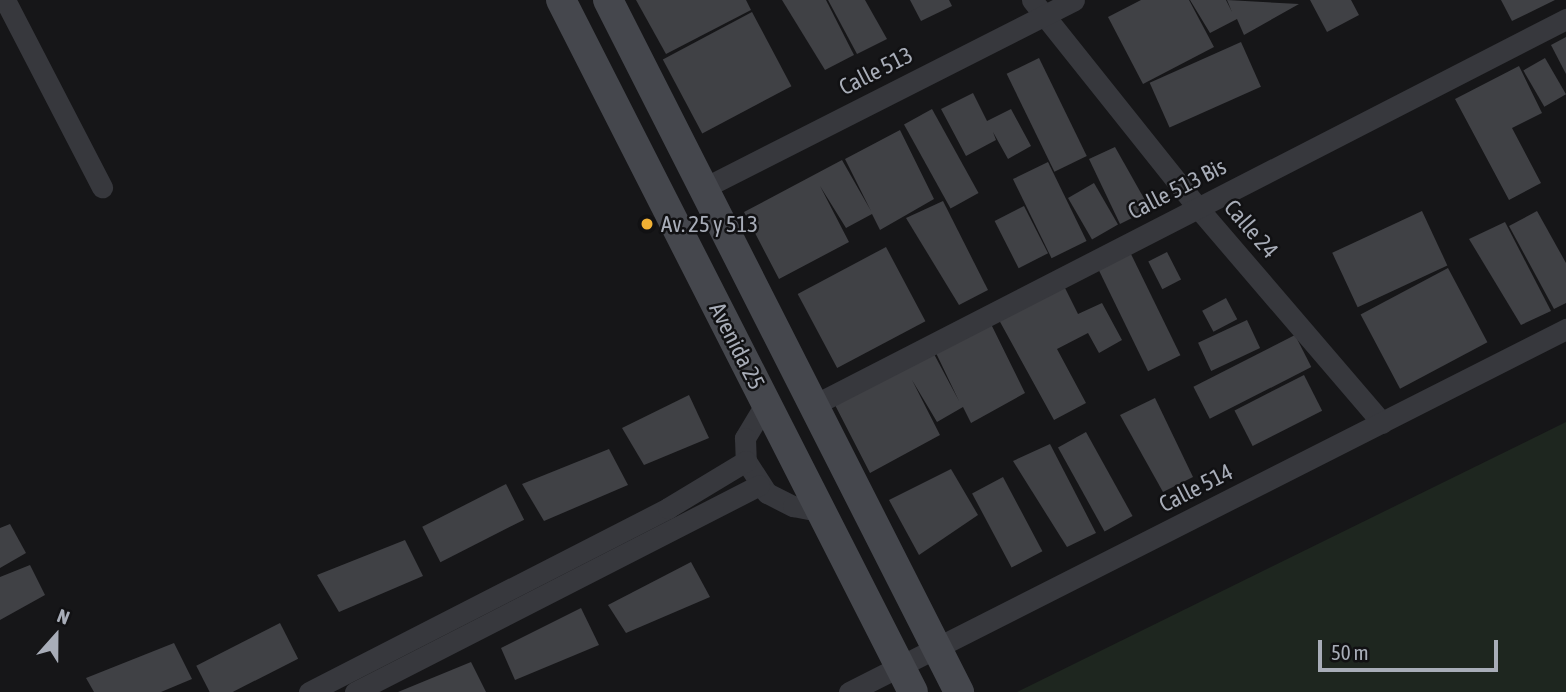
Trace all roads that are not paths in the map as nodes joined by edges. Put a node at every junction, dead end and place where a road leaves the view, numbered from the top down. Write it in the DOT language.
graph roads {
  1 [pos="5,0"];
  2 [pos="561,0"];
  3 [pos="608,0"];
  4 [pos="1074,0"];
  5 [pos="1036,8"];
  6 [pos="1566,19"];
  7 [pos="102,187"];
  8 [pos="702,189"];
  9 [pos="1198,208"];
  10 [pos="1566,329"];
  11 [pos="766,403"];
  12 [pos="812,406"];
  13 [pos="1382,423"];
  14 [pos="746,461"];
  15 [pos="759,485"];
  16 [pos="689,508"];
  17 [pos="819,511"];
  18 [pos="937,648"];
  19 [pos="906,679"];
  20 [pos="363,680"];
  21 [pos="309,692"];
  22 [pos="849,692"];
  23 [pos="959,692"];
  1 -- 7 [label="street"];
  2 -- 11 [label="main road, Avenida 25"];
  3 -- 8 [label="main road, Avenida 25"];
  4 -- 5 [label="street, Calle 513"];
  5 -- 8 [label="street, Calle 513"];
  5 -- 9 [label="street, Calle 24"];
  6 -- 9 [label="street, Calle 513 Bis"];
  8 -- 12 [label="main road, Avenida 25"];
  9 -- 12 [label="street, Calle 513 Bis"];
  9 -- 13 [label="street, Calle 24"];
  10 -- 13 [label="street, Calle 514"];
  11 -- 14 [label="street"];
  11 -- 17 [label="main road, Avenida 25"];
  12 -- 18 [label="main road, Avenida 25"];
  13 -- 18 [label="street, Calle 514"];
  14 -- 15 [label="street"];
  14 -- 16 [label="street"];
  15 -- 16 [label="street"];
  15 -- 17 [label="street"];
  16 -- 20 [label="street"];
  17 -- 19 [label="main road, Avenida 25"];
  18 -- 19 [label="street, Calle 514"];
  18 -- 23 [label="main road, Avenida 25"];
  19 -- 22 [label="street, Calle 514"];
  20 -- 21 [label="street"];
}
